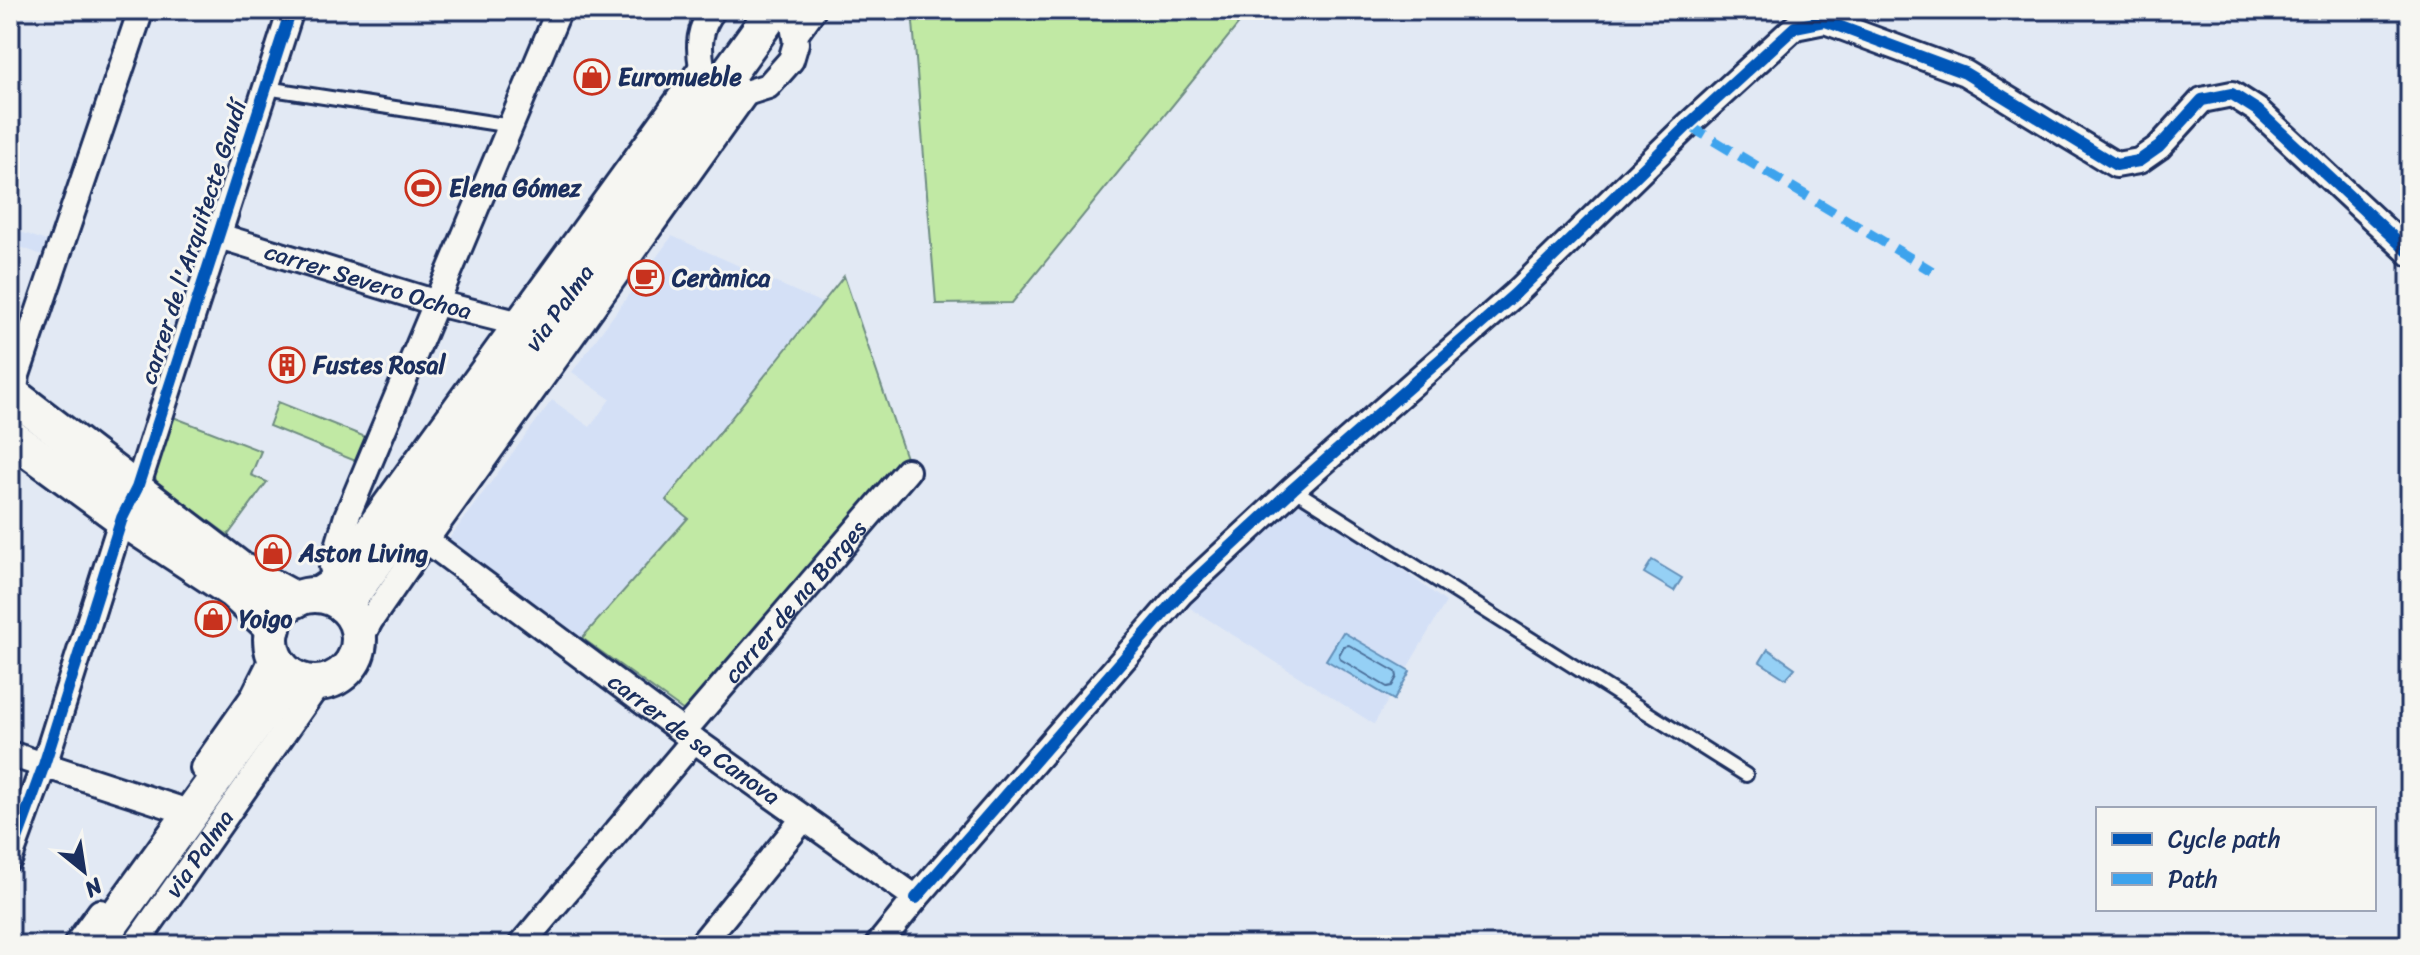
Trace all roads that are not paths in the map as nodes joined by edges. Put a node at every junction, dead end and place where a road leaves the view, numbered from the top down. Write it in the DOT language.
graph roads {
  1 [pos="141,10"];
  2 [pos="291,10"];
  3 [pos="559,10"];
  4 [pos="781,10"];
  5 [pos="813,10"];
  6 [pos="710,11"];
  7 [pos="784,22"];
  8 [pos="723,81"];
  9 [pos="266,88"];
  10 [pos="511,126"];
  11 [pos="219,236"];
  12 [pos="2410,253"];
  13 [pos="437,303"];
  14 [pos="517,323"];
  15 [pos="12,394"];
  16 [pos="10,436"];
  17 [pos="907,471"];
  18 [pos="1293,489"];
  19 [pos="129,503"];
  20 [pos="426,540"];
  21 [pos="319,596"];
  22 [pos="359,642"];
  23 [pos="289,661"];
  24 [pos="688,736"];
  25 [pos="10,754"];
  26 [pos="44,765"];
  27 [pos="1746,775"];
  28 [pos="176,808"];
  29 [pos="804,818"];
  30 [pos="10,858"];
  31 [pos="916,898"];
  32 [pos="90,943"];
  33 [pos="135,945"];
  34 [pos="521,945"];
  35 [pos="701,945"];
  36 [pos="878,945"];
  1 -- 15 [label="street"];
  2 -- 9 [label="street, carrer de l'Arquitecte Gaudí"];
  3 -- 10 [label="street"];
  4 -- 7 [label="street"];
  5 -- 7 [label="street, via Palma"];
  6 -- 8 [label="street"];
  7 -- 8 [label="main road, via Palma"];
  8 -- 14 [label="street, via Palma"];
  8 -- 20 [label="street, via Palma"];
  8 -- 21 [label="main road, via Palma"];
  9 -- 10 [label="lane"];
  9 -- 11 [label="street, carrer de l'Arquitecte Gaudí"];
  10 -- 13 [label="street"];
  11 -- 13 [label="street, carrer Severo Ochoa"];
  11 -- 19 [label="street, carrer de l'Arquitecte Gaudí"];
  12 -- 18 [label="street"];
  13 -- 14 [label="street, carrer Severo Ochoa"];
  13 -- 21 [label="street"];
  14 -- 21 [label="street, via Palma"];
  15 -- 19 [label="main road"];
  16 -- 19 [label="main road"];
  17 -- 24 [label="street, carrer de na Borges"];
  18 -- 27 [label="lane"];
  18 -- 31 [label="street"];
  19 -- 21 [label="main road"];
  19 -- 23 [label="main road"];
  19 -- 26 [label="street, carrer de l'Arquitecte Gaudí"];
  20 -- 22 [label="street, via Palma"];
  20 -- 24 [label="street, carrer de sa Canova"];
  21 -- 22 [label="main road"];
  21 -- 23 [label="main road"];
  22 -- 23 [label="main road"];
  23 -- 28 [label="street, via Palma"];
  23 -- 32 [label="main road"];
  23 -- 33 [label="street, via Palma"];
  24 -- 29 [label="street, carrer de sa Canova"];
  24 -- 34 [label="street, carrer de na Borges"];
  25 -- 26 [label="street"];
  26 -- 28 [label="street"];
  26 -- 30 [label="street, carrer de l'Arquitecte Gaudí"];
  28 -- 32 [label="street, via Palma"];
  29 -- 31 [label="street, carrer de sa Canova"];
  29 -- 35 [label="street"];
  31 -- 36 [label="street"];
}
